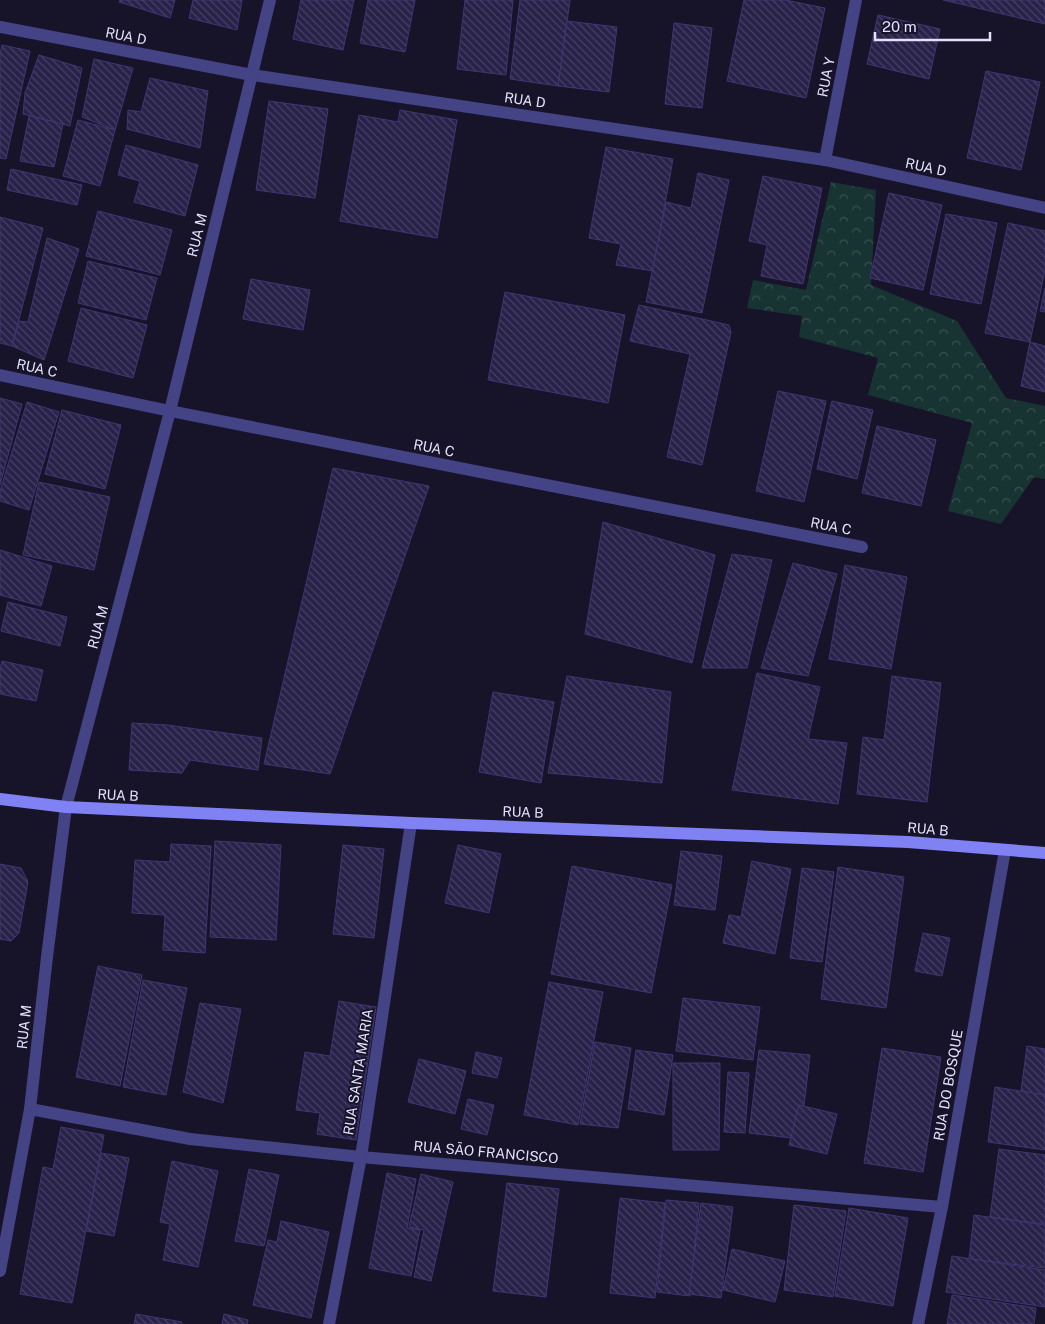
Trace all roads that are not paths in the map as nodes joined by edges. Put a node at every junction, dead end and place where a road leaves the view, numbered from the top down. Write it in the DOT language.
graph roads {
  1 [pos="270,0"];
  2 [pos="856,0"];
  3 [pos="0,27"];
  4 [pos="252,75"];
  5 [pos="825,160"];
  6 [pos="1045,208"];
  7 [pos="0,375"];
  8 [pos="170,411"];
  9 [pos="862,547"];
  10 [pos="0,798"];
  11 [pos="66,807"];
  12 [pos="411,823"];
  13 [pos="1005,850"];
  14 [pos="1045,853"];
  15 [pos="30,1109"];
  16 [pos="360,1157"];
  17 [pos="942,1207"];
  18 [pos="0,1271"];
  19 [pos="329,1324"];
  20 [pos="918,1324"];
  1 -- 4 [label="street, RUA M"];
  2 -- 5 [label="street, RUA Y"];
  3 -- 4 [label="street, RUA D"];
  4 -- 5 [label="street, RUA D"];
  4 -- 8 [label="street, RUA M"];
  5 -- 6 [label="street, RUA D"];
  7 -- 8 [label="street, RUA C"];
  8 -- 9 [label="street, RUA C"];
  8 -- 11 [label="street, RUA M"];
  10 -- 11 [label="street, RUA B"];
  11 -- 12 [label="street, RUA B"];
  11 -- 15 [label="street, RUA M"];
  12 -- 13 [label="street, RUA B"];
  12 -- 16 [label="street, RUA SANTA MARIA"];
  13 -- 14 [label="street, RUA B"];
  13 -- 17 [label="street, RUA DO BOSQUE"];
  15 -- 16 [label="street, RUA SÃO FRANCISCO"];
  15 -- 18 [label="street, RUA M"];
  16 -- 17 [label="street, RUA SÃO FRANCISCO"];
  16 -- 19 [label="street, RUA SANTA MARIA"];
  17 -- 20 [label="street, RUA DO BOSQUE"];
}
